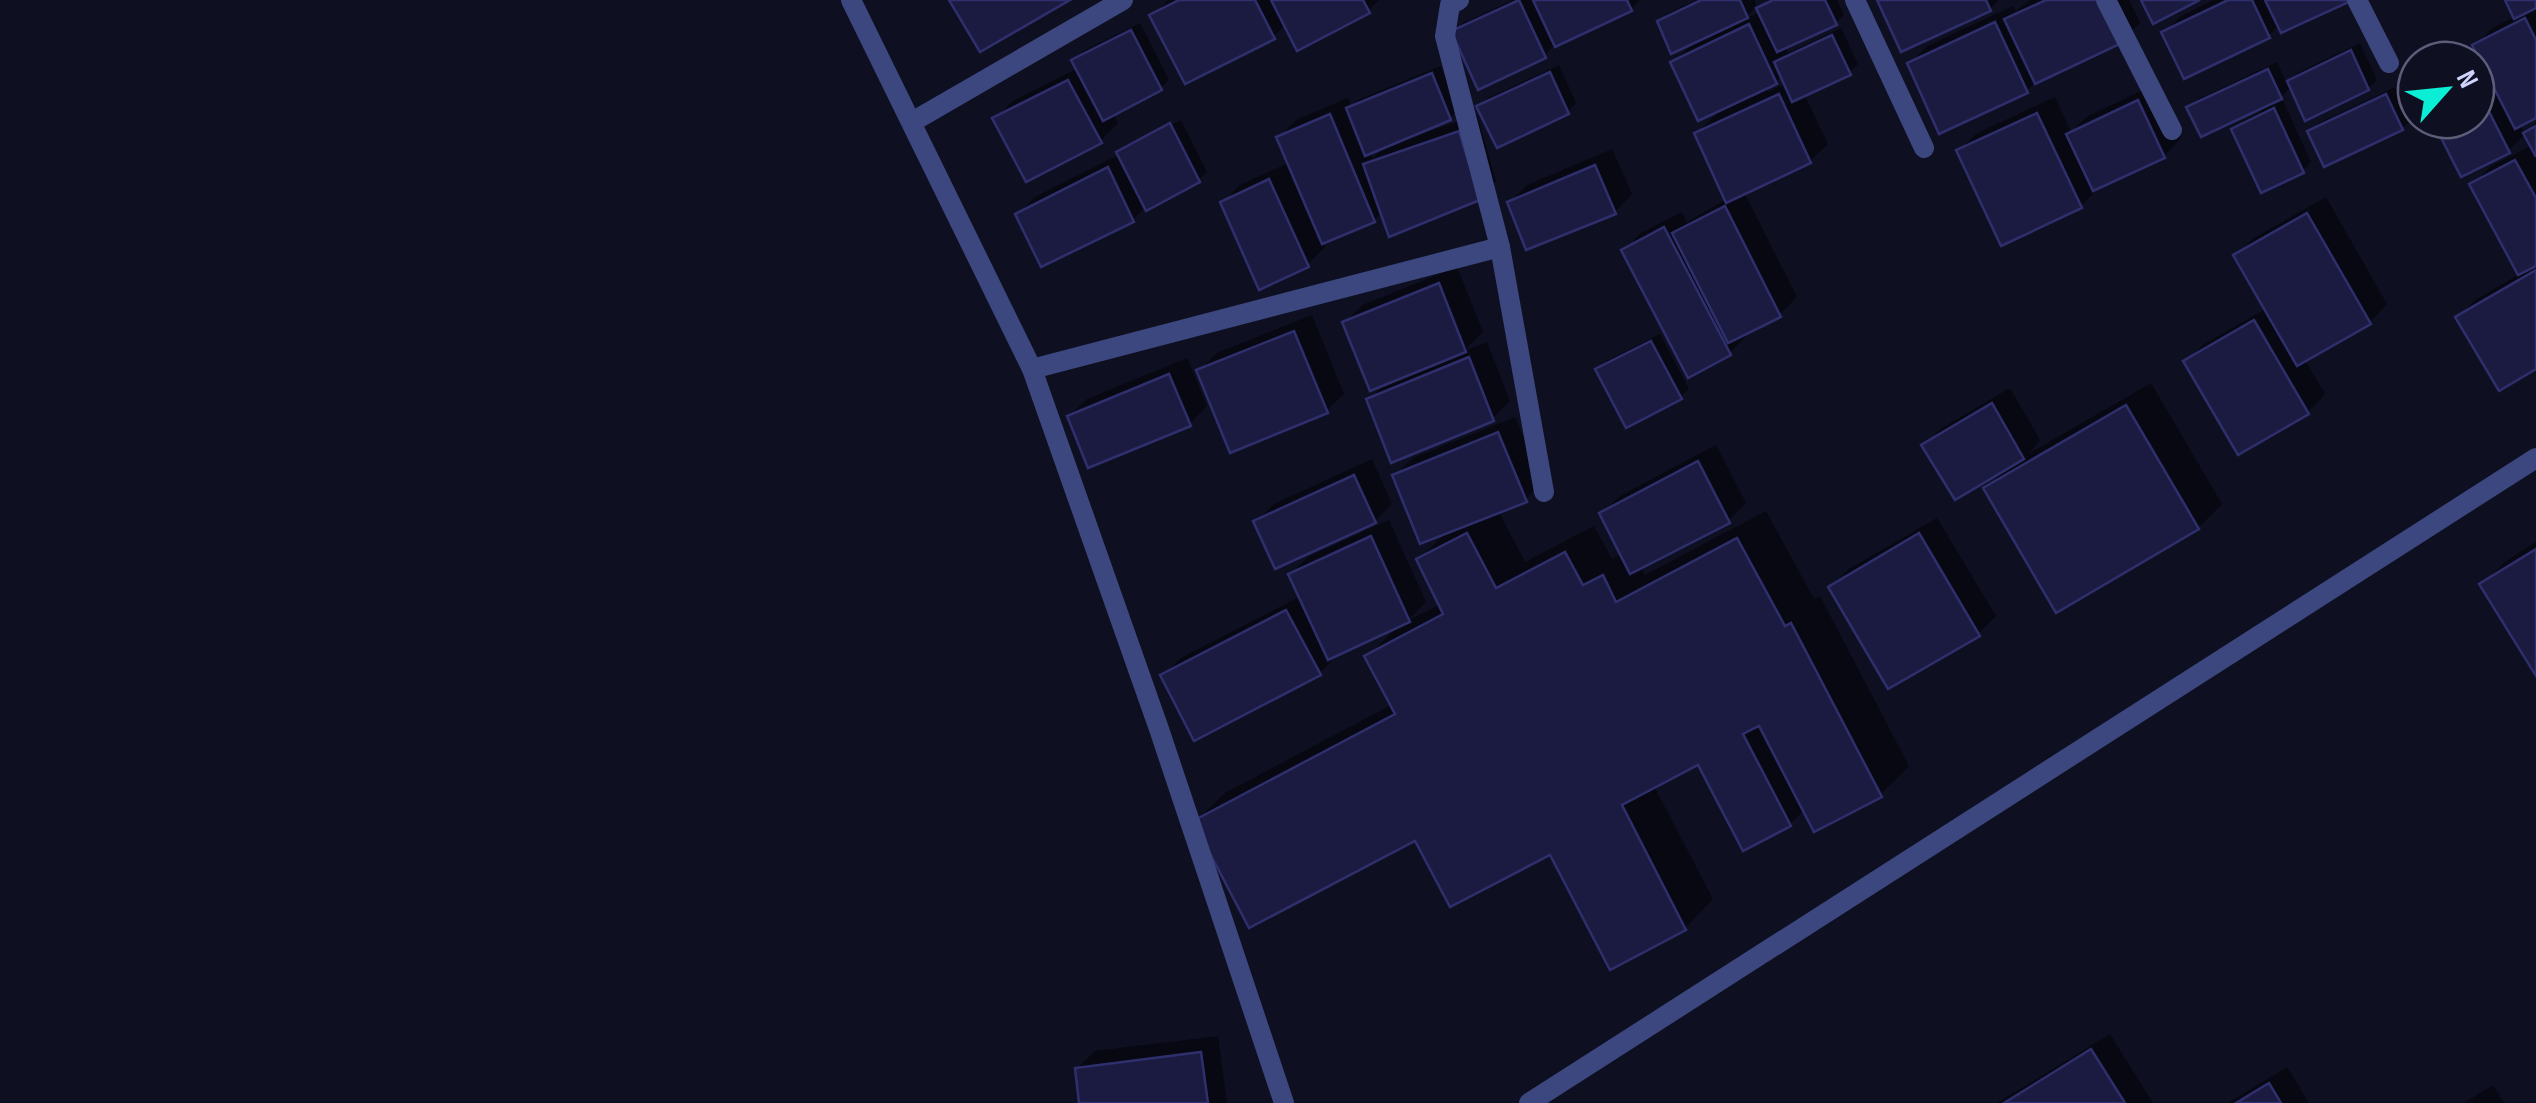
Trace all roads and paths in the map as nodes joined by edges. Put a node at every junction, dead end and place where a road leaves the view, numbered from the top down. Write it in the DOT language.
graph roads {
  1 [pos="851,0"];
  2 [pos="1123,0"];
  3 [pos="1855,0"];
  4 [pos="2106,0"];
  5 [pos="2357,0"];
  6 [pos="1453,2"];
  7 [pos="2389,63"];
  8 [pos="912,122"];
  9 [pos="2172,130"];
  10 [pos="1924,148"];
  11 [pos="1500,248"];
  12 [pos="1032,369"];
  13 [pos="2536,458"];
  14 [pos="1544,492"];
  15 [pos="1284,1103"];
  16 [pos="1529,1103"];
  1 -- 8 [label="street"];
  2 -- 8 [label="street"];
  3 -- 10 [label="street"];
  4 -- 9 [label="street"];
  5 -- 7 [label="street"];
  6 -- 11 [label="street"];
  8 -- 12 [label="street"];
  11 -- 12 [label="street"];
  11 -- 14 [label="street"];
  12 -- 15 [label="street"];
  13 -- 16 [label="street"];
}
